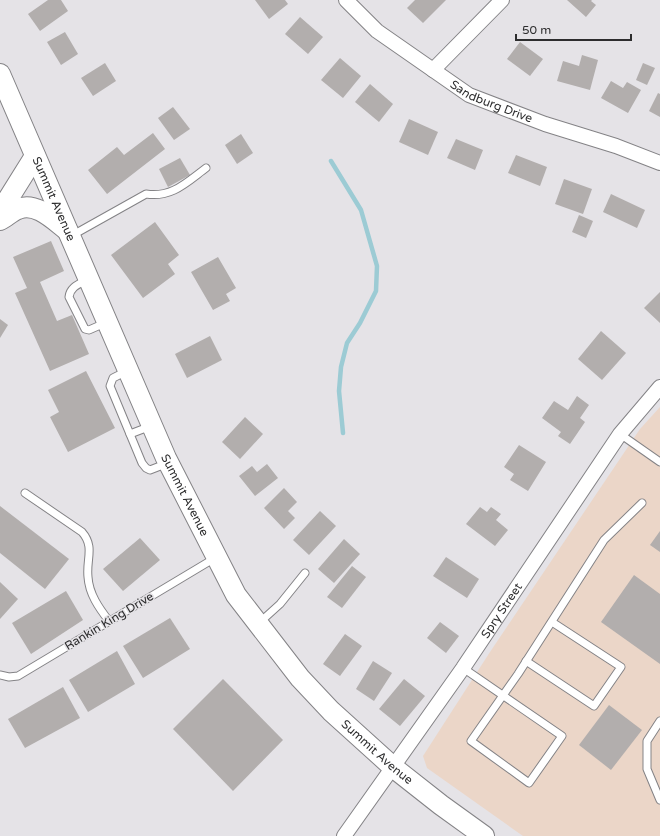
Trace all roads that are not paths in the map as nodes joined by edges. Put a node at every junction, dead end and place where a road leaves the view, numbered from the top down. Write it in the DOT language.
graph roads {
  1 [pos="346,0"];
  2 [pos="502,0"];
  3 [pos="433,70"];
  4 [pos="0,74"];
  5 [pos="36,156"];
  6 [pos="660,163"];
  7 [pos="206,168"];
  8 [pos="0,212"];
  9 [pos="0,220"];
  10 [pos="69,233"];
  11 [pos="90,278"];
  12 [pos="108,322"];
  13 [pos="129,370"];
  14 [pos="660,387"];
  15 [pos="152,426"];
  16 [pos="130,434"];
  17 [pos="620,434"];
  18 [pos="168,462"];
  19 [pos="660,462"];
  20 [pos="25,493"];
  21 [pos="642,503"];
  22 [pos="217,557"];
  23 [pos="305,573"];
  24 [pos="110,621"];
  25 [pos="552,622"];
  26 [pos="258,623"];
  27 [pos="526,661"];
  28 [pos="463,668"];
  29 [pos="0,675"];
  30 [pos="503,696"];
  31 [pos="660,721"];
  32 [pos="394,768"];
  33 [pos="660,800"];
  34 [pos="344,836"];
  35 [pos="484,836"];
  1 -- 3 [label="street, Sandburg Drive"];
  2 -- 3 [label="street"];
  3 -- 6 [label="street, Sandburg Drive"];
  4 -- 5 [label="main road, Summit Avenue"];
  5 -- 8 [label="main road"];
  5 -- 10 [label="main road, Summit Avenue"];
  7 -- 10 [label="lane"];
  9 -- 10 [label="main road"];
  10 -- 11 [label="main road, Summit Avenue"];
  11 -- 12 [label="main road, Summit Avenue"];
  11 -- 12 [label="lane"];
  12 -- 13 [label="main road, Summit Avenue"];
  13 -- 15 [label="main road, Summit Avenue"];
  13 -- 16 [label="lane"];
  14 -- 17 [label="street, Spry Street"];
  15 -- 16 [label="lane"];
  15 -- 18 [label="main road, Summit Avenue"];
  16 -- 18 [label="lane"];
  17 -- 19 [label="lane"];
  17 -- 28 [label="street, Spry Street"];
  18 -- 22 [label="main road, Summit Avenue"];
  20 -- 24 [label="lane"];
  21 -- 25 [label="lane"];
  22 -- 24 [label="lane, Rankin King Drive"];
  22 -- 26 [label="main road, Summit Avenue"];
  23 -- 26 [label="lane"];
  24 -- 29 [label="lane, Rankin King Drive"];
  25 -- 27 [label="lane"];
  25 -- 27 [label="lane"];
  26 -- 32 [label="main road, Summit Avenue"];
  27 -- 30 [label="lane"];
  28 -- 30 [label="lane"];
  28 -- 32 [label="street, Spry Street"];
  30 -- 30 [label="lane"];
  31 -- 33 [label="lane"];
  32 -- 34 [label="street, Spry Street"];
  32 -- 35 [label="main road, Summit Avenue"];
}
